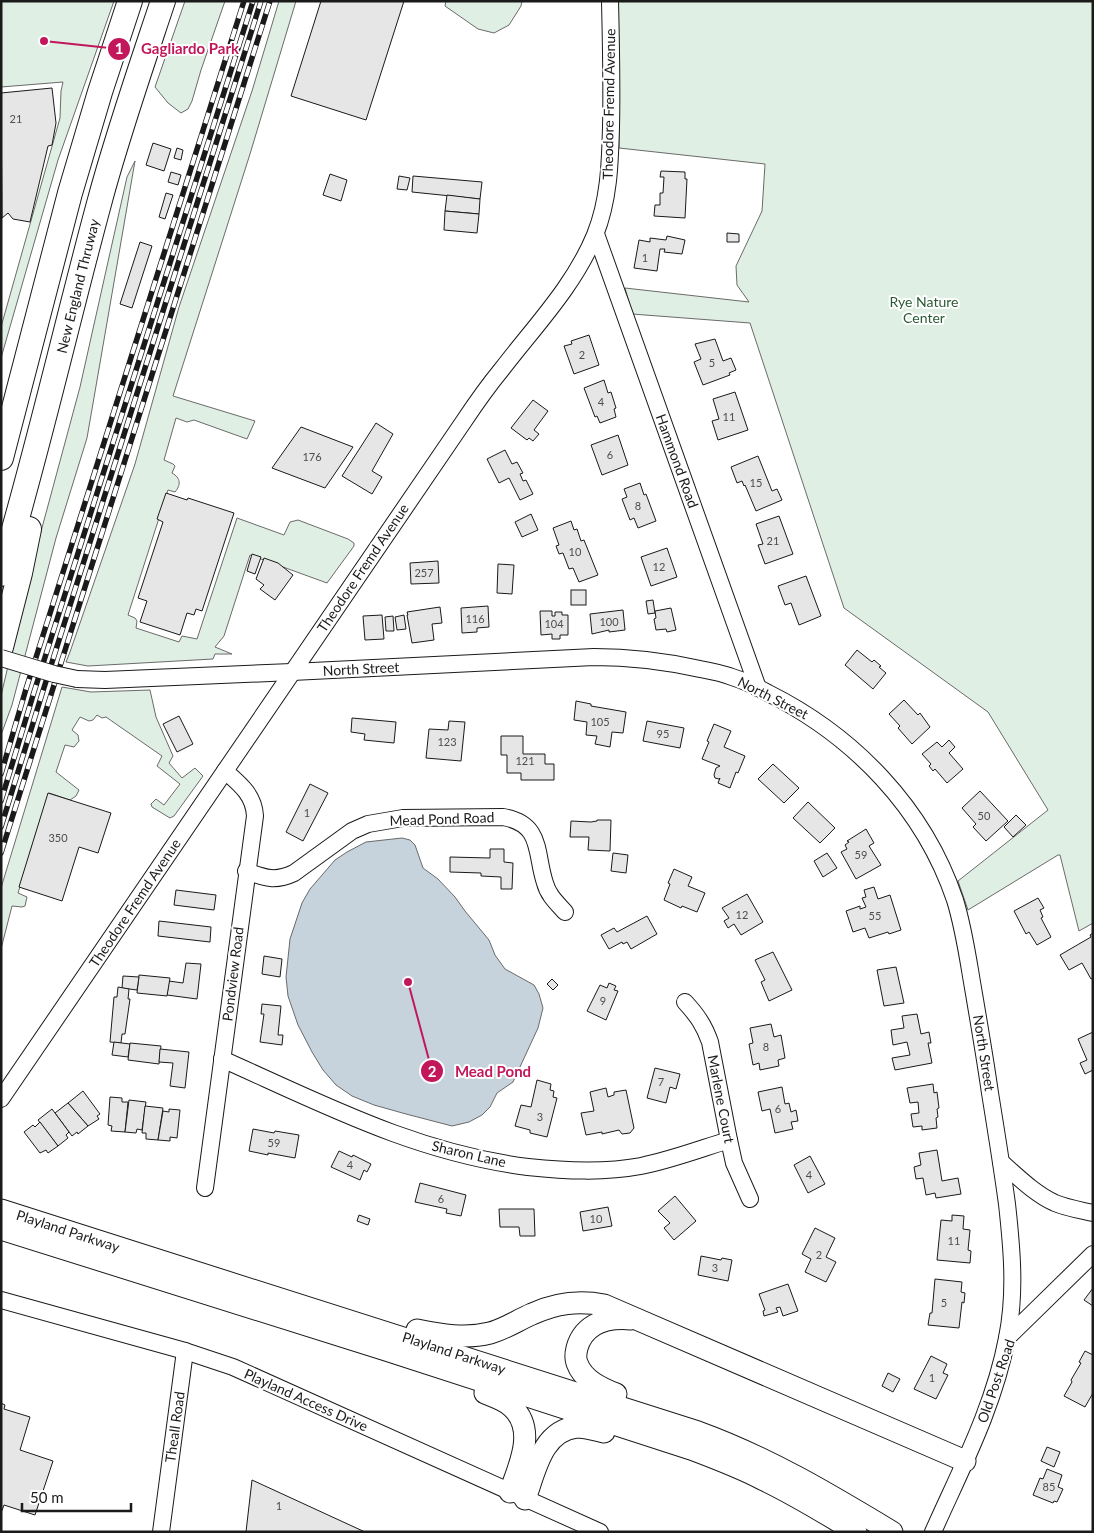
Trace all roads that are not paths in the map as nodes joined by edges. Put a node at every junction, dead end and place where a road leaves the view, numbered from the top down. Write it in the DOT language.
graph roads {
  1 [pos="130,1"];
  2 [pos="164,1"];
  3 [pos="610,1"];
  4 [pos="596,234"];
  5 [pos="43,296"];
  6 [pos="48,405"];
  7 [pos="1,424"];
  8 [pos="1,458"];
  9 [pos="1,574"];
  10 [pos="1,647"];
  11 [pos="1,658"];
  12 [pos="292,672"];
  13 [pos="758,688"];
  14 [pos="225,771"];
  15 [pos="246,871"];
  16 [pos="565,912"];
  17 [pos="685,1002"];
  18 [pos="222,1059"];
  19 [pos="1,1099"];
  20 [pos="728,1140"];
  21 [pos="1002,1162"];
  22 [pos="205,1188"];
  23 [pos="750,1199"];
  24 [pos="1,1210"];
  25 [pos="1093,1213"];
  26 [pos="1,1229"];
  27 [pos="1093,1254"];
  28 [pos="1,1300"];
  29 [pos="341,1317"];
  30 [pos="637,1319"];
  31 [pos="1007,1338"];
  32 [pos="386,1350"];
  33 [pos="185,1351"];
  34 [pos="698,1432"];
  35 [pos="716,1458"];
  36 [pos="965,1461"];
  37 [pos="517,1495"];
  38 [pos="161,1532"];
  39 [pos="600,1532"];
  40 [pos="856,1532"];
  41 [pos="892,1532"];
  42 [pos="933,1532"];
  1 -- 5 [label="highway"];
  2 -- 6 [label="highway, New England Thruway"];
  3 -- 4 [label="street, Theodore Fremd Avenue"];
  4 -- 12 [label="street, Theodore Fremd Avenue"];
  4 -- 13 [label="street, Hammond Road"];
  5 -- 7 [label="highway"];
  5 -- 8 [label="highway"];
  6 -- 9 [label="highway, New England Thruway"];
  6 -- 10 [label="highway"];
  11 -- 12 [label="street, North Street, bridge"];
  12 -- 13 [label="street, North Street"];
  12 -- 14 [label="street, Theodore Fremd Avenue"];
  13 -- 21 [label="street, North Street"];
  14 -- 15 [label="street, Pondview Road"];
  14 -- 19 [label="street, Theodore Fremd Avenue"];
  15 -- 16 [label="street, Mead Pond Road"];
  15 -- 18 [label="street, Pondview Road"];
  17 -- 20 [label="street, Marlene Court"];
  18 -- 20 [label="street, Sharon Lane"];
  18 -- 22 [label="street, Pondview Road"];
  20 -- 23 [label="street, Marlene Court"];
  21 -- 25 [label="street"];
  21 -- 31 [label="street, North Street"];
  24 -- 29 [label="main road, Playland Parkway"];
  26 -- 32 [label="main road, Playland Parkway"];
  27 -- 31 [label="street, Old Post Road"];
  28 -- 33 [label="street, Playland Access Drive"];
  29 -- 30 [label="main road"];
  29 -- 34 [label="main road, Playland Parkway"];
  30 -- 34 [label="main road"];
  30 -- 36 [label="main road"];
  31 -- 36 [label="street, Old Post Road"];
  32 -- 35 [label="main road, Playland Parkway"];
  32 -- 37 [label="main road"];
  33 -- 37 [label="street, Playland Access Drive"];
  33 -- 38 [label="street, Theall Road"];
  34 -- 41 [label="main road, Playland Parkway"];
  35 -- 37 [label="main road"];
  35 -- 40 [label="main road, Playland Parkway"];
  36 -- 42 [label="street, Old Post Road"];
  37 -- 39 [label="street, Playland Access Drive"];
}
